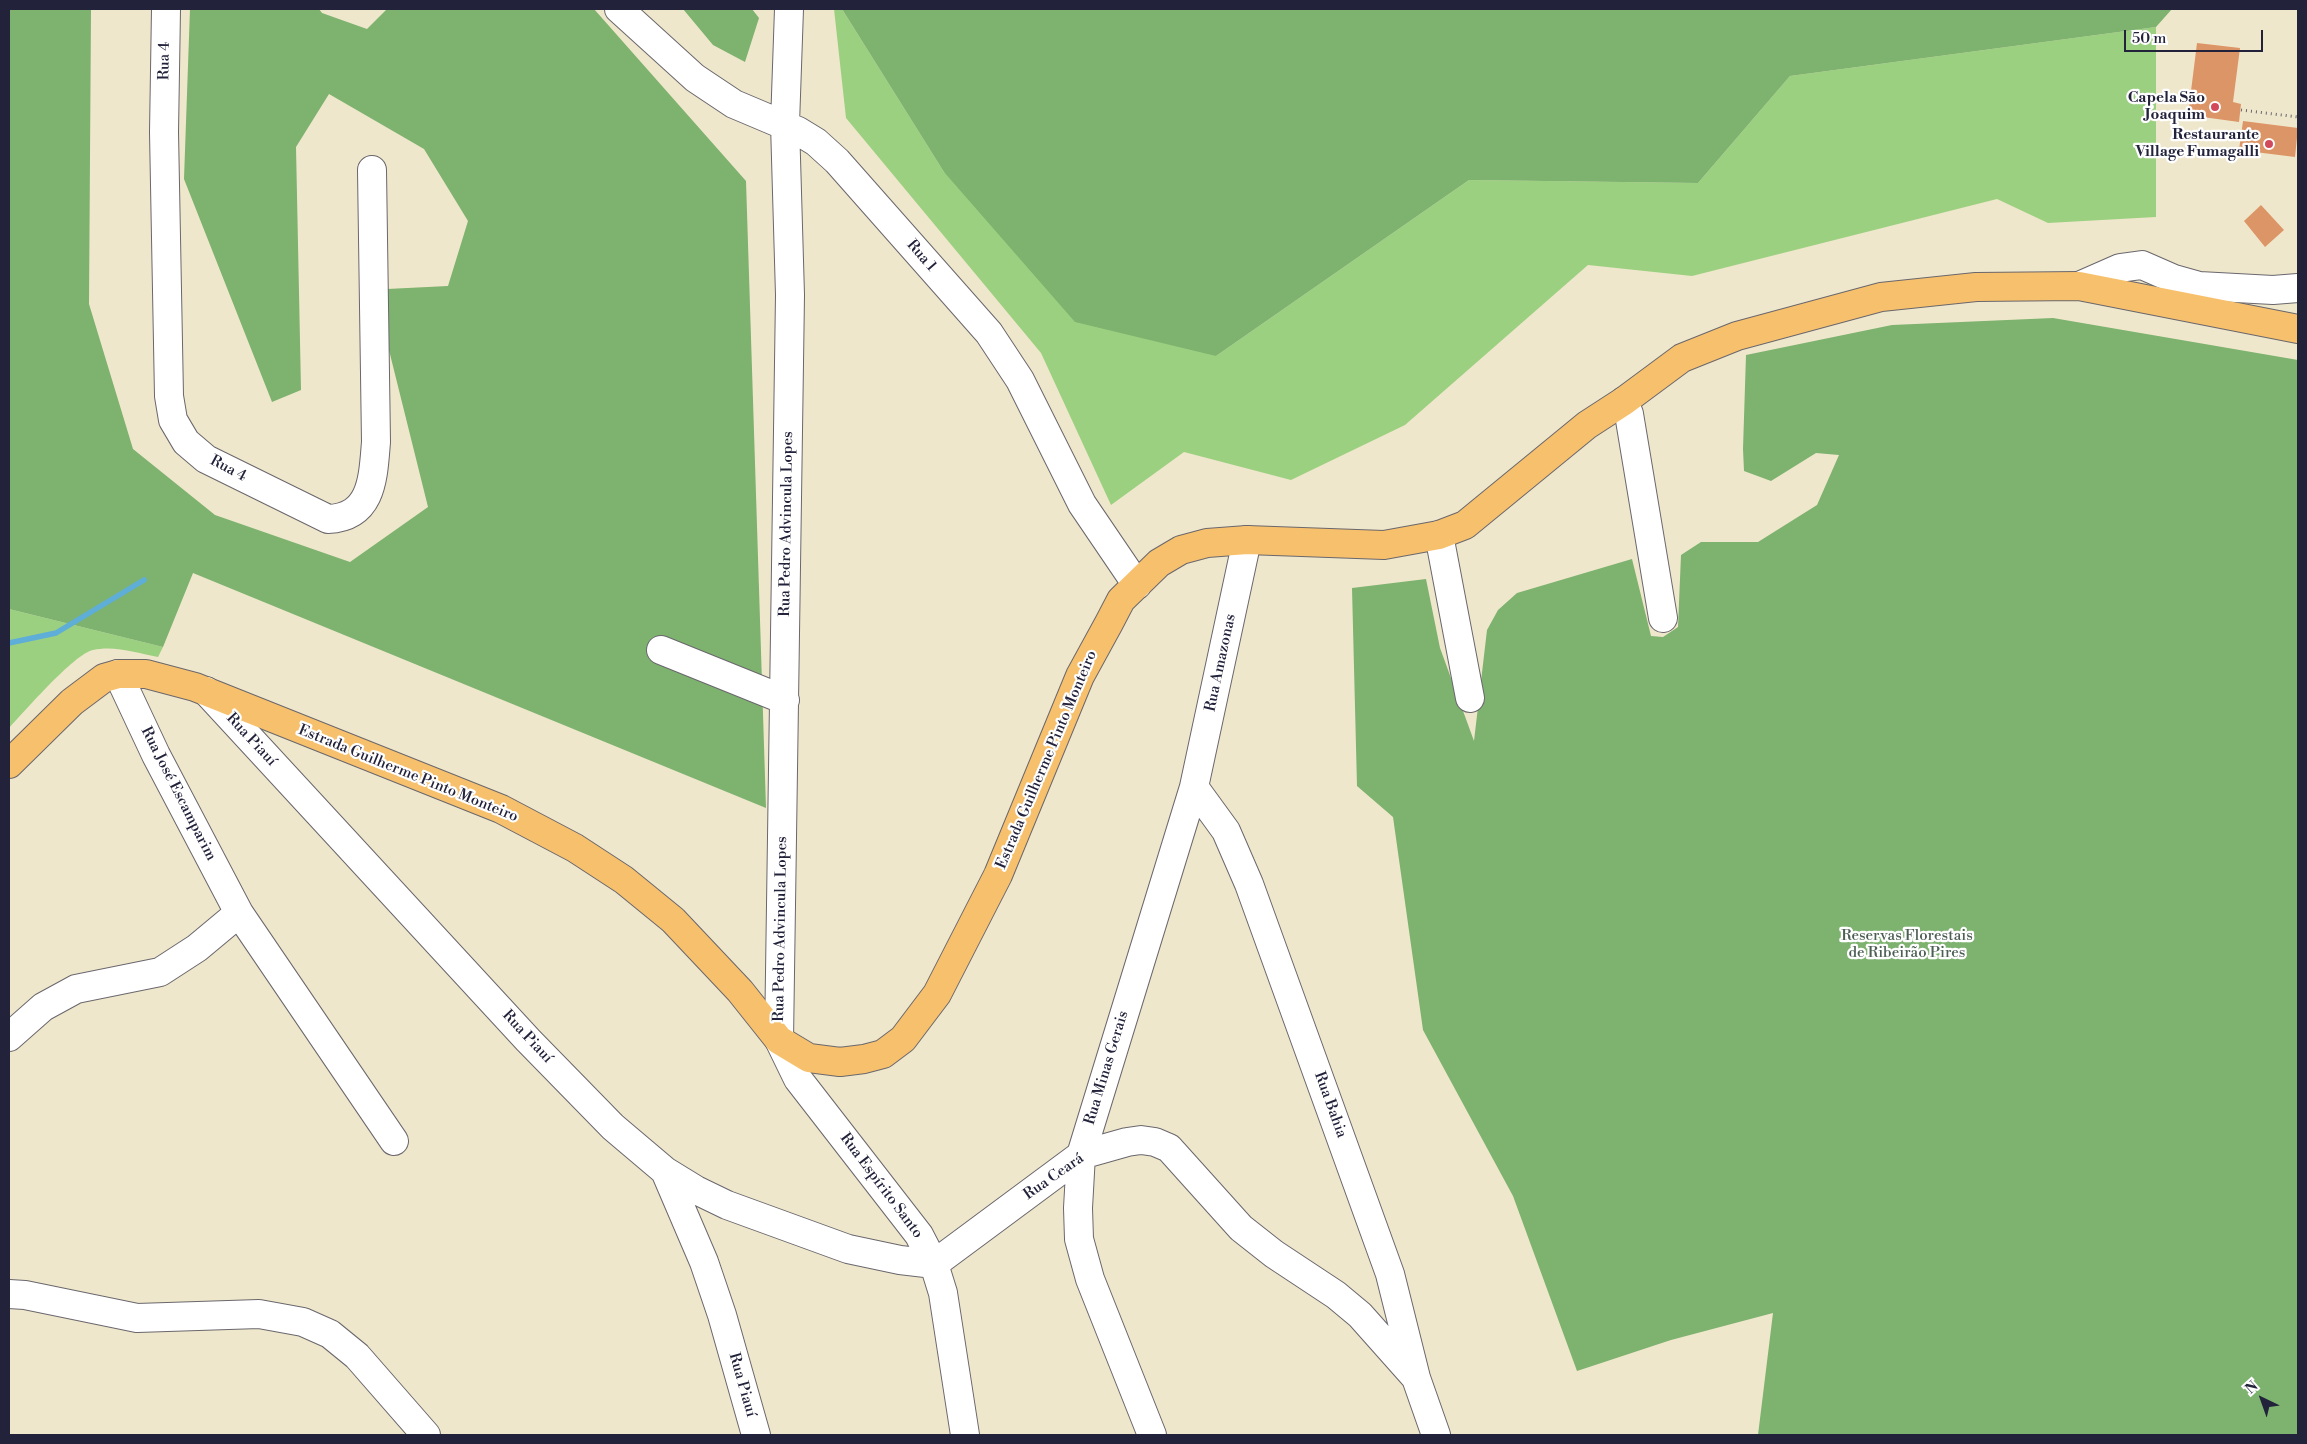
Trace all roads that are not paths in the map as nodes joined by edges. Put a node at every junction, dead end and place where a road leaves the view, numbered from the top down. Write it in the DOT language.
graph roads {
  1 [pos="166,9"];
  2 [pos="619,9"];
  3 [pos="789,9"];
  4 [pos="785,124"];
  5 [pos="372,170"];
  6 [pos="2298,269"];
  7 [pos="2079,286"];
  8 [pos="2286,289"];
  9 [pos="2298,329"];
  10 [pos="1624,401"];
  11 [pos="1439,535"];
  12 [pos="1247,540"];
  13 [pos="1137,585"];
  14 [pos="1663,618"];
  15 [pos="661,650"];
  16 [pos="118,674"];
  17 [pos="206,691"];
  18 [pos="1470,698"];
  19 [pos="785,700"];
  20 [pos="9,764"];
  21 [pos="1194,787"];
  22 [pos="239,913"];
  23 [pos="9,1037"];
  24 [pos="779,1040"];
  25 [pos="394,1141"];
  26 [pos="1081,1155"];
  27 [pos="665,1171"];
  28 [pos="934,1264"];
  29 [pos="9,1294"];
  30 [pos="1416,1378"];
  31 [pos="426,1435"];
  32 [pos="756,1435"];
  33 [pos="965,1435"];
  34 [pos="1152,1435"];
  35 [pos="1436,1435"];
  1 -- 5 [label="street, Rua 4"];
  2 -- 4 [label="street, Rua 1"];
  3 -- 4 [label="street, Rua Pedro Advincula Lopes"];
  4 -- 13 [label="street, Rua 1"];
  4 -- 19 [label="street, Rua Pedro Advincula Lopes"];
  6 -- 8 [label="street"];
  7 -- 8 [label="street, Estrada Guilherme Pinto Monteiro"];
  7 -- 9 [label="main road, Estrada Guilherme Pinto Monteiro"];
  7 -- 10 [label="main road, Estrada Guilherme Pinto Monteiro"];
  10 -- 11 [label="main road, Estrada Guilherme Pinto Monteiro"];
  10 -- 14 [label="street"];
  11 -- 12 [label="main road, Estrada Guilherme Pinto Monteiro"];
  11 -- 18 [label="street"];
  12 -- 13 [label="main road, Estrada Guilherme Pinto Monteiro"];
  12 -- 21 [label="street, Rua Amazonas"];
  13 -- 24 [label="main road, Estrada Guilherme Pinto Monteiro"];
  15 -- 19 [label="street"];
  16 -- 17 [label="main road, Estrada Guilherme Pinto Monteiro"];
  16 -- 20 [label="main road"];
  16 -- 22 [label="street, Rua José Escamparim"];
  17 -- 24 [label="main road, Estrada Guilherme Pinto Monteiro"];
  17 -- 27 [label="street, Rua Piauí"];
  19 -- 24 [label="street, Rua Pedro Advincula Lopes"];
  21 -- 26 [label="street, Rua Minas Gerais"];
  21 -- 30 [label="street, Rua Bahia"];
  22 -- 23 [label="street"];
  22 -- 25 [label="street, Rua José Escamparim"];
  24 -- 28 [label="street, Rua Espírito Santo"];
  26 -- 28 [label="street, Rua Ceará"];
  26 -- 30 [label="street, Rua Ceará"];
  26 -- 34 [label="street, Rua Minas Gerais"];
  27 -- 28 [label="street"];
  27 -- 32 [label="street, Rua Piauí"];
  28 -- 33 [label="street, Rua Espírito Santo"];
  29 -- 31 [label="street"];
  30 -- 35 [label="street, Rua Bahia"];
}
